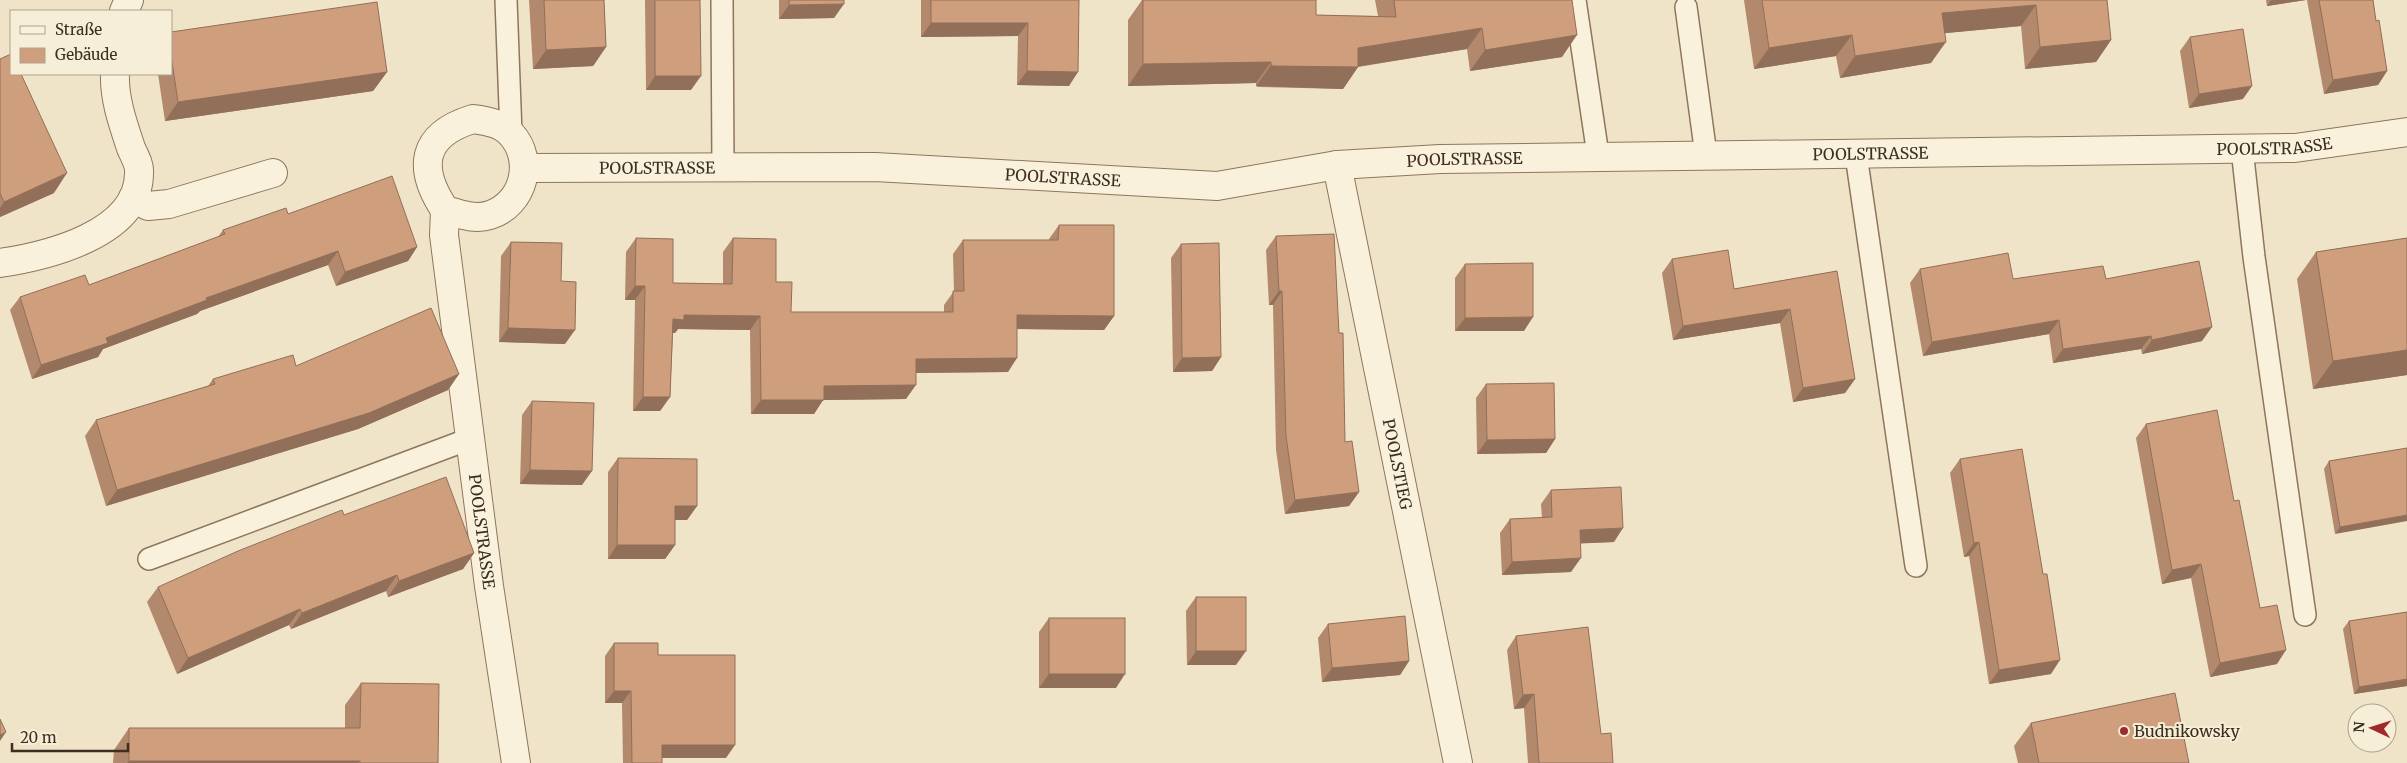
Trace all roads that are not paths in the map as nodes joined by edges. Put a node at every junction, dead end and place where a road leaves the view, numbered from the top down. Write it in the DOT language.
graph roads {
  1 [pos="506,0"];
  2 [pos="722,0"];
  3 [pos="1574,0"];
  4 [pos="1686,7"];
  5 [pos="115,75"];
  6 [pos="2407,132"];
  7 [pos="511,134"];
  8 [pos="2242,149"];
  9 [pos="1856,154"];
  10 [pos="1598,155"];
  11 [pos="1706,155"];
  12 [pos="1336,165"];
  13 [pos="723,167"];
  14 [pos="525,168"];
  15 [pos="273,173"];
  16 [pos="133,198"];
  17 [pos="445,210"];
  18 [pos="0,263"];
  19 [pos="472,438"];
  20 [pos="149,559"];
  21 [pos="1916,566"];
  22 [pos="2305,615"];
  23 [pos="516,763"];
  24 [pos="1458,763"];
  1 -- 7 [label="lane"];
  2 -- 13 [label="lane"];
  3 -- 10 [label="lane"];
  4 -- 11 [label="lane"];
  5 -- 16 [label="street"];
  6 -- 8 [label="street, POOLSTRASSE"];
  7 -- 14 [label="street"];
  7 -- 17 [label="street"];
  8 -- 9 [label="street, POOLSTRASSE"];
  8 -- 22 [label="lane"];
  9 -- 11 [label="street, POOLSTRASSE"];
  9 -- 21 [label="lane"];
  10 -- 11 [label="street, POOLSTRASSE"];
  10 -- 12 [label="street, POOLSTRASSE"];
  12 -- 13 [label="street, POOLSTRASSE"];
  12 -- 24 [label="street, POOLSTIEG"];
  13 -- 14 [label="street, POOLSTRASSE"];
  14 -- 17 [label="street"];
  15 -- 16 [label="street"];
  16 -- 18 [label="street"];
  17 -- 19 [label="street, POOLSTRASSE"];
  19 -- 20 [label="lane"];
  19 -- 23 [label="street, POOLSTRASSE"];
}
